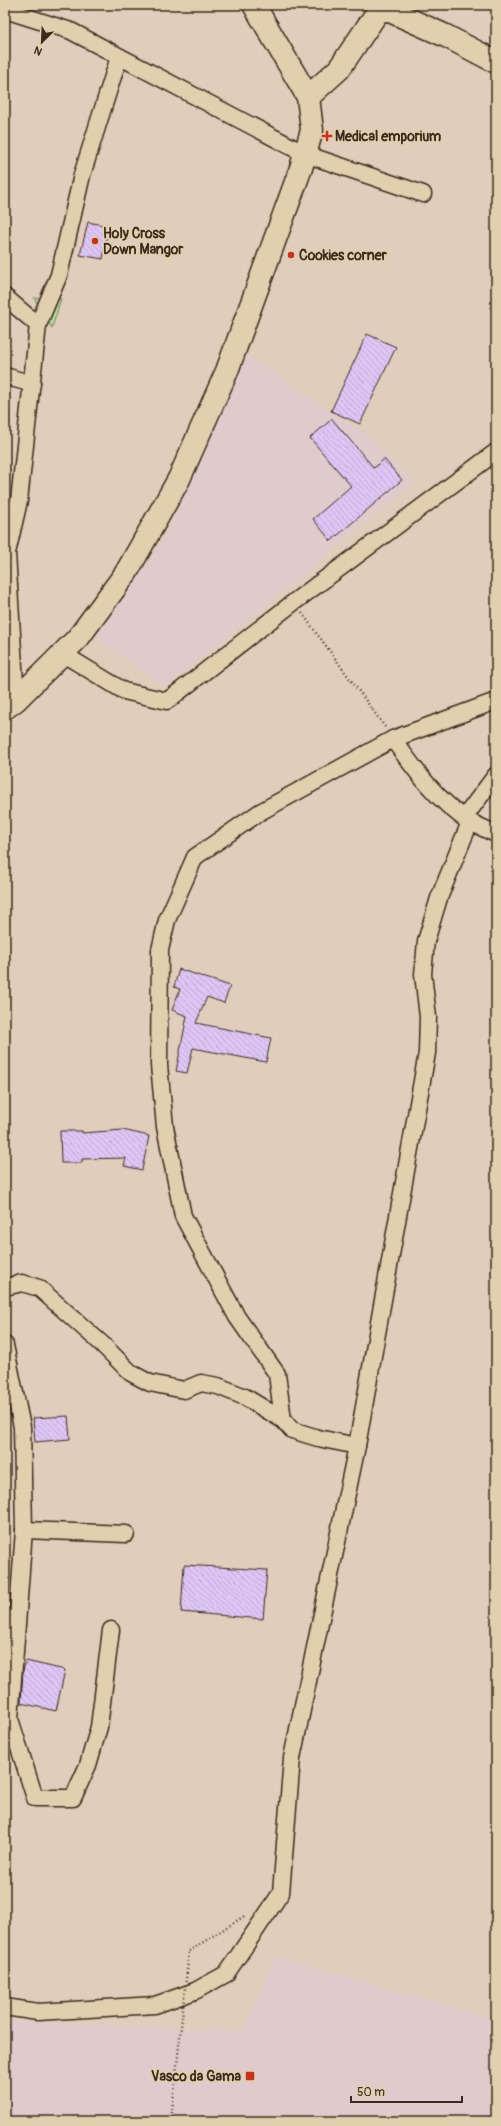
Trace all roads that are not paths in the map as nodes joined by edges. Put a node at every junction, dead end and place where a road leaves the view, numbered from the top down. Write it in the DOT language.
graph roads {
  1 [pos="254,5"];
  2 [pos="382,6"];
  3 [pos="5,10"];
  4 [pos="120,57"];
  5 [pos="496,62"];
  6 [pos="308,97"];
  7 [pos="305,154"];
  8 [pos="423,194"];
  9 [pos="5,297"];
  10 [pos="38,325"];
  11 [pos="5,376"];
  12 [pos="32,384"];
  13 [pos="496,452"];
  14 [pos="64,654"];
  15 [pos="496,702"];
  16 [pos="11,704"];
  17 [pos="393,739"];
  18 [pos="496,775"];
  19 [pos="467,820"];
  20 [pos="496,834"];
  21 [pos="5,1287"];
  22 [pos="5,1345"];
  23 [pos="283,1420"];
  24 [pos="358,1446"];
  25 [pos="24,1530"];
  26 [pos="126,1534"];
  27 [pos="111,1630"];
  28 [pos="5,2007"];
  1 -- 6 [label="main road"];
  2 -- 5 [label="main road"];
  2 -- 6 [label="main road"];
  3 -- 4 [label="street"];
  4 -- 7 [label="street"];
  4 -- 10 [label="street"];
  6 -- 7 [label="main road"];
  7 -- 8 [label="street"];
  7 -- 14 [label="main road"];
  9 -- 10 [label="street"];
  10 -- 12 [label="street"];
  11 -- 12 [label="street"];
  12 -- 16 [label="street"];
  13 -- 14 [label="street"];
  14 -- 16 [label="main road"];
  15 -- 17 [label="street"];
  17 -- 19 [label="street"];
  17 -- 23 [label="street"];
  18 -- 19 [label="street"];
  19 -- 20 [label="street"];
  19 -- 24 [label="street"];
  21 -- 23 [label="street"];
  22 -- 25 [label="street"];
  23 -- 24 [label="street"];
  24 -- 28 [label="street"];
  25 -- 26 [label="street"];
  25 -- 27 [label="street"];
}
